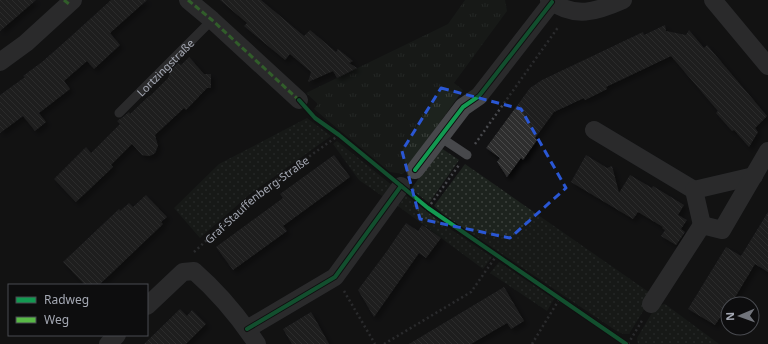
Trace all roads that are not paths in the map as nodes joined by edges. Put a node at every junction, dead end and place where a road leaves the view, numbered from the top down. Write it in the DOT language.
graph roads {
  1 [pos="73,0"];
  2 [pos="188,0"];
  3 [pos="623,0"];
  4 [pos="713,0"];
  5 [pos="551,1"];
  6 [pos="212,20"];
  7 [pos="0,62"];
  8 [pos="768,66"];
  9 [pos="299,100"];
  10 [pos="119,113"];
  11 [pos="594,130"];
  12 [pos="440,137"];
  13 [pos="768,151"];
  14 [pos="467,155"];
  15 [pos="415,170"];
  16 [pos="754,176"];
  17 [pos="401,186"];
  18 [pos="694,190"];
  19 [pos="702,224"];
  20 [pos="651,304"];
  21 [pos="148,305"];
  22 [pos="116,336"];
  23 [pos="252,337"];
  24 [pos="108,344"];
  1 -- 7 [label="street"];
  2 -- 6 [label="street"];
  3 -- 5 [label="street"];
  4 -- 8 [label="street"];
  5 -- 12 [label="street"];
  6 -- 9 [label="street"];
  6 -- 10 [label="lane, Lortzingstraße"];
  11 -- 18 [label="street"];
  12 -- 14 [label="lane"];
  12 -- 15 [label="street"];
  13 -- 16 [label="street"];
  16 -- 18 [label="street"];
  16 -- 19 [label="street"];
  17 -- 23 [label="street"];
  18 -- 19 [label="street"];
  19 -- 20 [label="street"];
  21 -- 23 [label="street"];
  22 -- 24 [label="street"];
}
